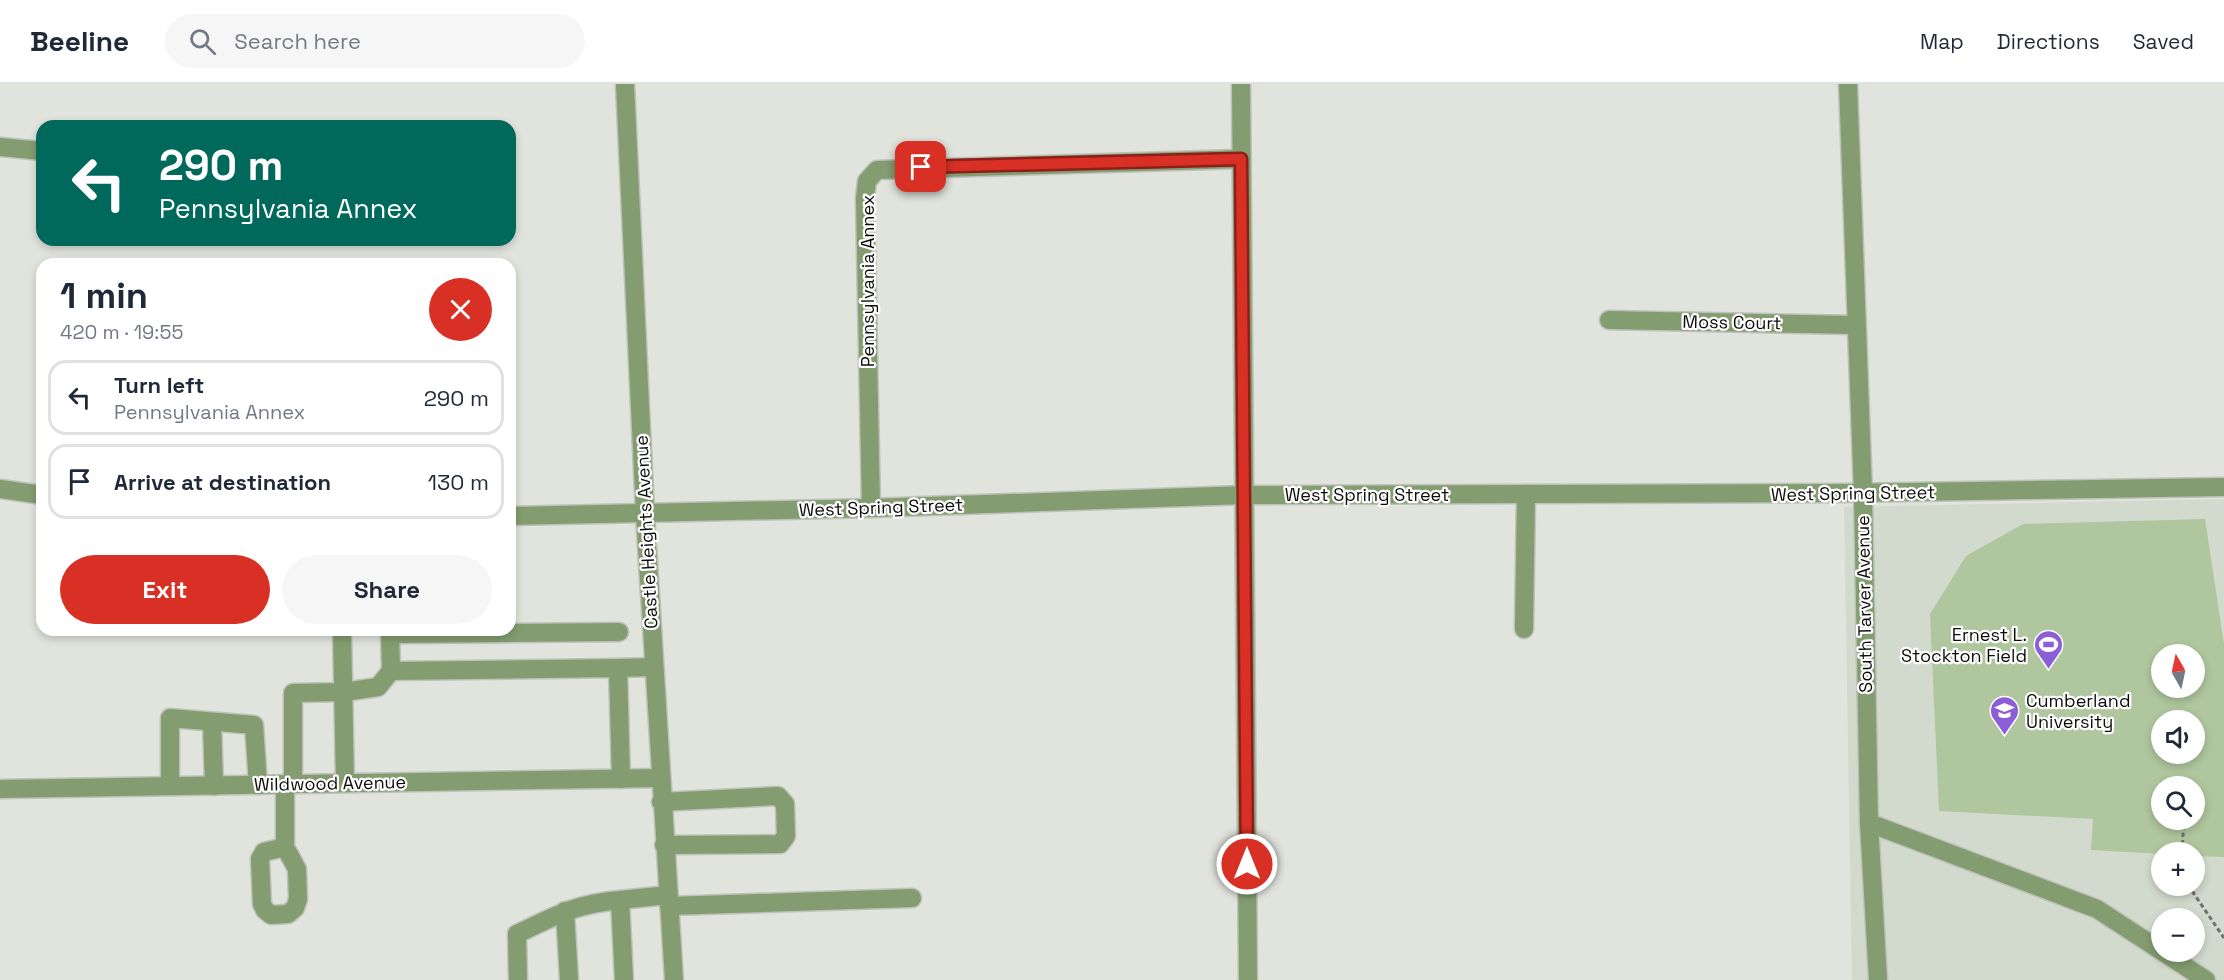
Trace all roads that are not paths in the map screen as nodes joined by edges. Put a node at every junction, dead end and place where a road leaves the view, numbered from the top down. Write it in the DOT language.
graph roads {
  1 [pos="625,84"];
  2 [pos="1241,84"];
  3 [pos="1848,84"];
  4 [pos="0,147"];
  5 [pos="36,150"];
  6 [pos="1241,159"];
  7 [pos="1609,320"];
  8 [pos="1855,325"];
  9 [pos="2224,487"];
  10 [pos="0,489"];
  11 [pos="1863,493"];
  12 [pos="36,494"];
  13 [pos="1526,494"];
  14 [pos="1244,495"];
  15 [pos="871,508"];
  16 [pos="645,514"];
  17 [pos="516,516"];
  18 [pos="1524,629"];
  19 [pos="516,632"];
  20 [pos="619,632"];
  21 [pos="342,636"];
  22 [pos="390,636"];
  23 [pos="653,667"];
  24 [pos="618,669"];
  25 [pos="391,671"];
  26 [pos="344,692"];
  27 [pos="212,722"];
  28 [pos="659,778"];
  29 [pos="621,779"];
  30 [pos="345,783"];
  31 [pos="289,784"];
  32 [pos="258,785"];
  33 [pos="170,786"];
  34 [pos="214,786"];
  35 [pos="0,789"];
  36 [pos="661,802"];
  37 [pos="1869,823"];
  38 [pos="664,844"];
  39 [pos="285,847"];
  40 [pos="912,898"];
  41 [pos="620,900"];
  42 [pos="668,901"];
  43 [pos="565,910"];
  44 [pos="518,980"];
  45 [pos="569,980"];
  46 [pos="624,980"];
  47 [pos="674,980"];
  48 [pos="1248,980"];
  49 [pos="1878,980"];
  50 [pos="2206,980"];
  1 -- 16 [label="street, Castle Heights Avenue"];
  2 -- 6 [label="street"];
  3 -- 8 [label="street, South Tarver Avenue"];
  4 -- 5 [label="street"];
  6 -- 14 [label="street"];
  6 -- 15 [label="street, Pennsylvania Annex"];
  7 -- 8 [label="street, Moss Court"];
  8 -- 11 [label="street, South Tarver Avenue"];
  9 -- 11 [label="street, West Spring Street"];
  10 -- 12 [label="street"];
  11 -- 13 [label="street, West Spring Street"];
  11 -- 37 [label="street, South Tarver Avenue"];
  13 -- 14 [label="street, West Spring Street"];
  13 -- 18 [label="street"];
  14 -- 15 [label="street, West Spring Street"];
  14 -- 48 [label="street"];
  15 -- 16 [label="street, West Spring Street"];
  16 -- 17 [label="street, West Spring Street"];
  16 -- 23 [label="street, Castle Heights Avenue"];
  19 -- 20 [label="street"];
  21 -- 26 [label="street"];
  22 -- 25 [label="street"];
  23 -- 24 [label="street"];
  23 -- 28 [label="street, Castle Heights Avenue"];
  24 -- 25 [label="street"];
  24 -- 29 [label="street"];
  25 -- 26 [label="street"];
  26 -- 30 [label="street"];
  26 -- 31 [label="street"];
  27 -- 32 [label="street"];
  27 -- 33 [label="street"];
  27 -- 34 [label="street"];
  28 -- 29 [label="street, Wildwood Avenue"];
  28 -- 36 [label="street, Castle Heights Avenue"];
  29 -- 30 [label="street, Wildwood Avenue"];
  30 -- 31 [label="street, Wildwood Avenue"];
  31 -- 32 [label="street, Wildwood Avenue"];
  31 -- 39 [label="street"];
  32 -- 34 [label="street, Wildwood Avenue"];
  33 -- 34 [label="street, Wildwood Avenue"];
  33 -- 35 [label="street, Wildwood Avenue"];
  36 -- 38 [label="street, Castle Heights Avenue"];
  36 -- 38 [label="street"];
  37 -- 49 [label="street, South Tarver Avenue"];
  37 -- 50 [label="street"];
  38 -- 42 [label="street, Castle Heights Avenue"];
  40 -- 42 [label="street"];
  41 -- 42 [label="street"];
  41 -- 43 [label="street"];
  41 -- 46 [label="street"];
  42 -- 47 [label="street, Castle Heights Avenue"];
  43 -- 44 [label="street"];
  43 -- 45 [label="street"];
}
